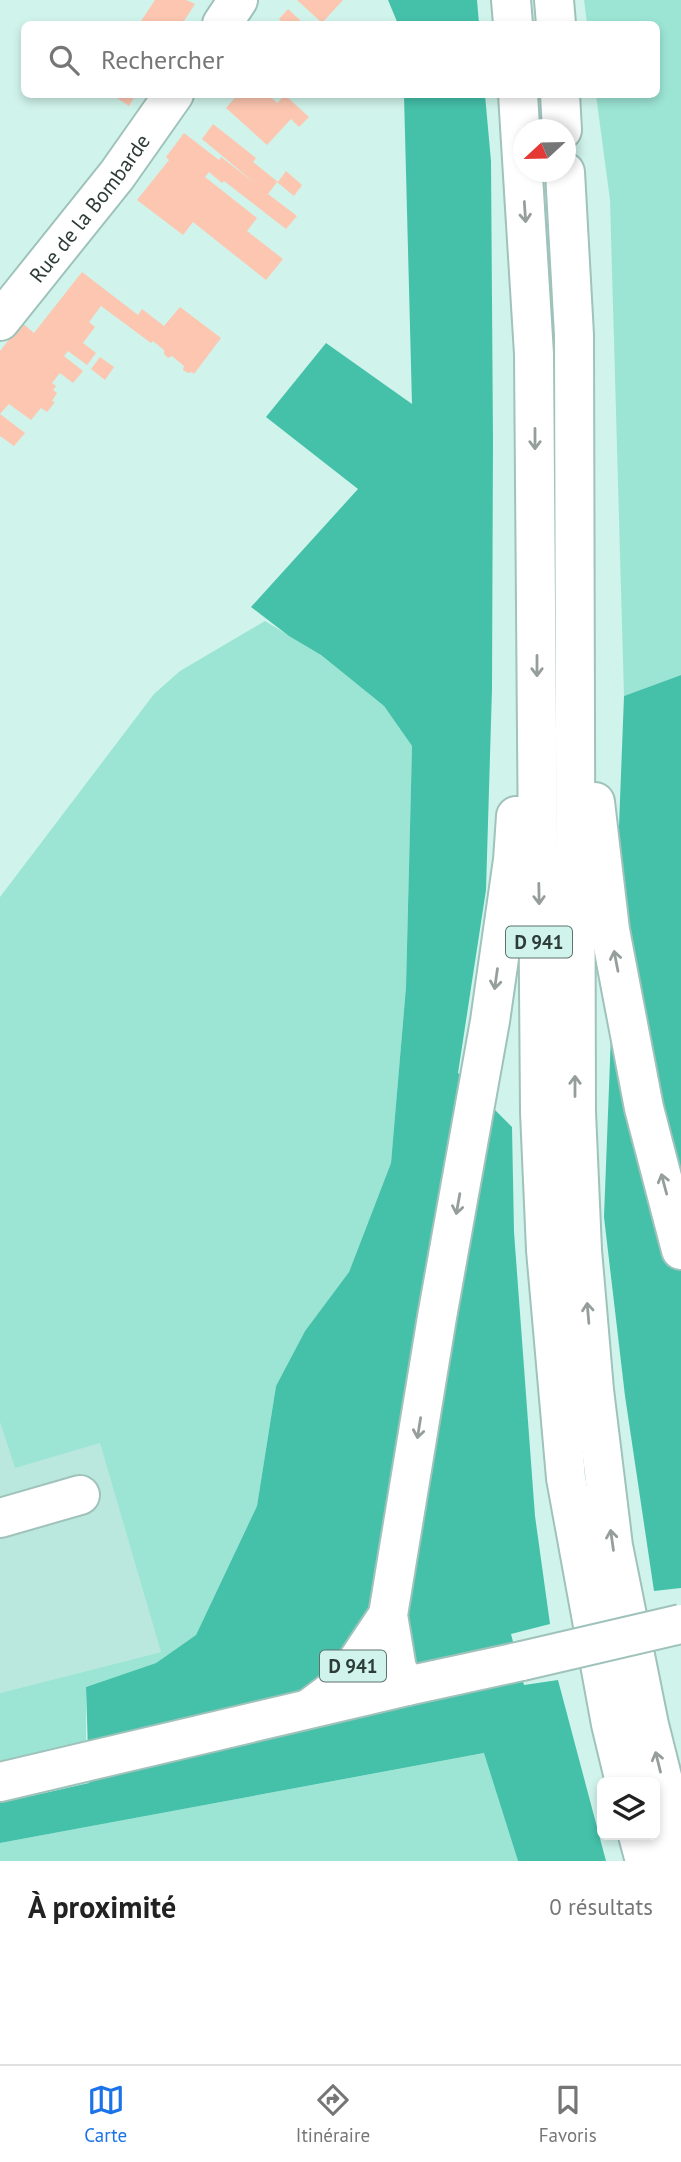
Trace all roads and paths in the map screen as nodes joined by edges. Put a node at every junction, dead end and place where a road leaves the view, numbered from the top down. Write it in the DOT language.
graph roads {
  1 [pos="239,0"];
  2 [pos="511,0"];
  3 [pos="554,0"];
  4 [pos="224,21"];
  5 [pos="513,21"];
  6 [pos="556,21"];
  7 [pos="171,98"];
  8 [pos="518,98"];
  9 [pos="561,98"];
  10 [pos="562,119"];
  11 [pos="566,182"];
  12 [pos="0,321"];
  13 [pos="575,717"];
  14 [pos="537,719"];
  15 [pos="681,1250"];
  16 [pos="80,1495"];
  17 [pos="0,1518"];
  18 [pos="388,1615"];
  19 [pos="681,1624"];
  20 [pos="407,1686"];
  21 [pos="310,1709"];
  22 [pos="624,1777"];
  23 [pos="0,1782"];
  24 [pos="639,1840"];
  25 [pos="681,1852"];
  26 [pos="645,1861"];
  1 -- 4 [label="main road"];
  2 -- 5 [label="main road"];
  3 -- 6 [label="main road"];
  7 -- 12 [label="main road, Rue de la Bombarde"];
  8 -- 14 [label="main road, D 941, one-way"];
  9 -- 10 [label="main road"];
  11 -- 13 [label="main road, D 941"];
  15 -- 13 [label="main road, D 941, one-way"];
  25 -- 13 [label="main road, D 941, one-way"];
  14 -- 18 [label="main road, D 941, one-way"];
  14 -- 22 [label="main road, D 941, one-way"];
  16 -- 17 [label="main road"];
  18 -- 20 [label="main road, D 941"];
  18 -- 21 [label="main road, D 941"];
  19 -- 20 [label="main road, bridge"];
  20 -- 21 [label="main road"];
  21 -- 23 [label="main road"];
  24 -- 26 [label="main road"];
}
